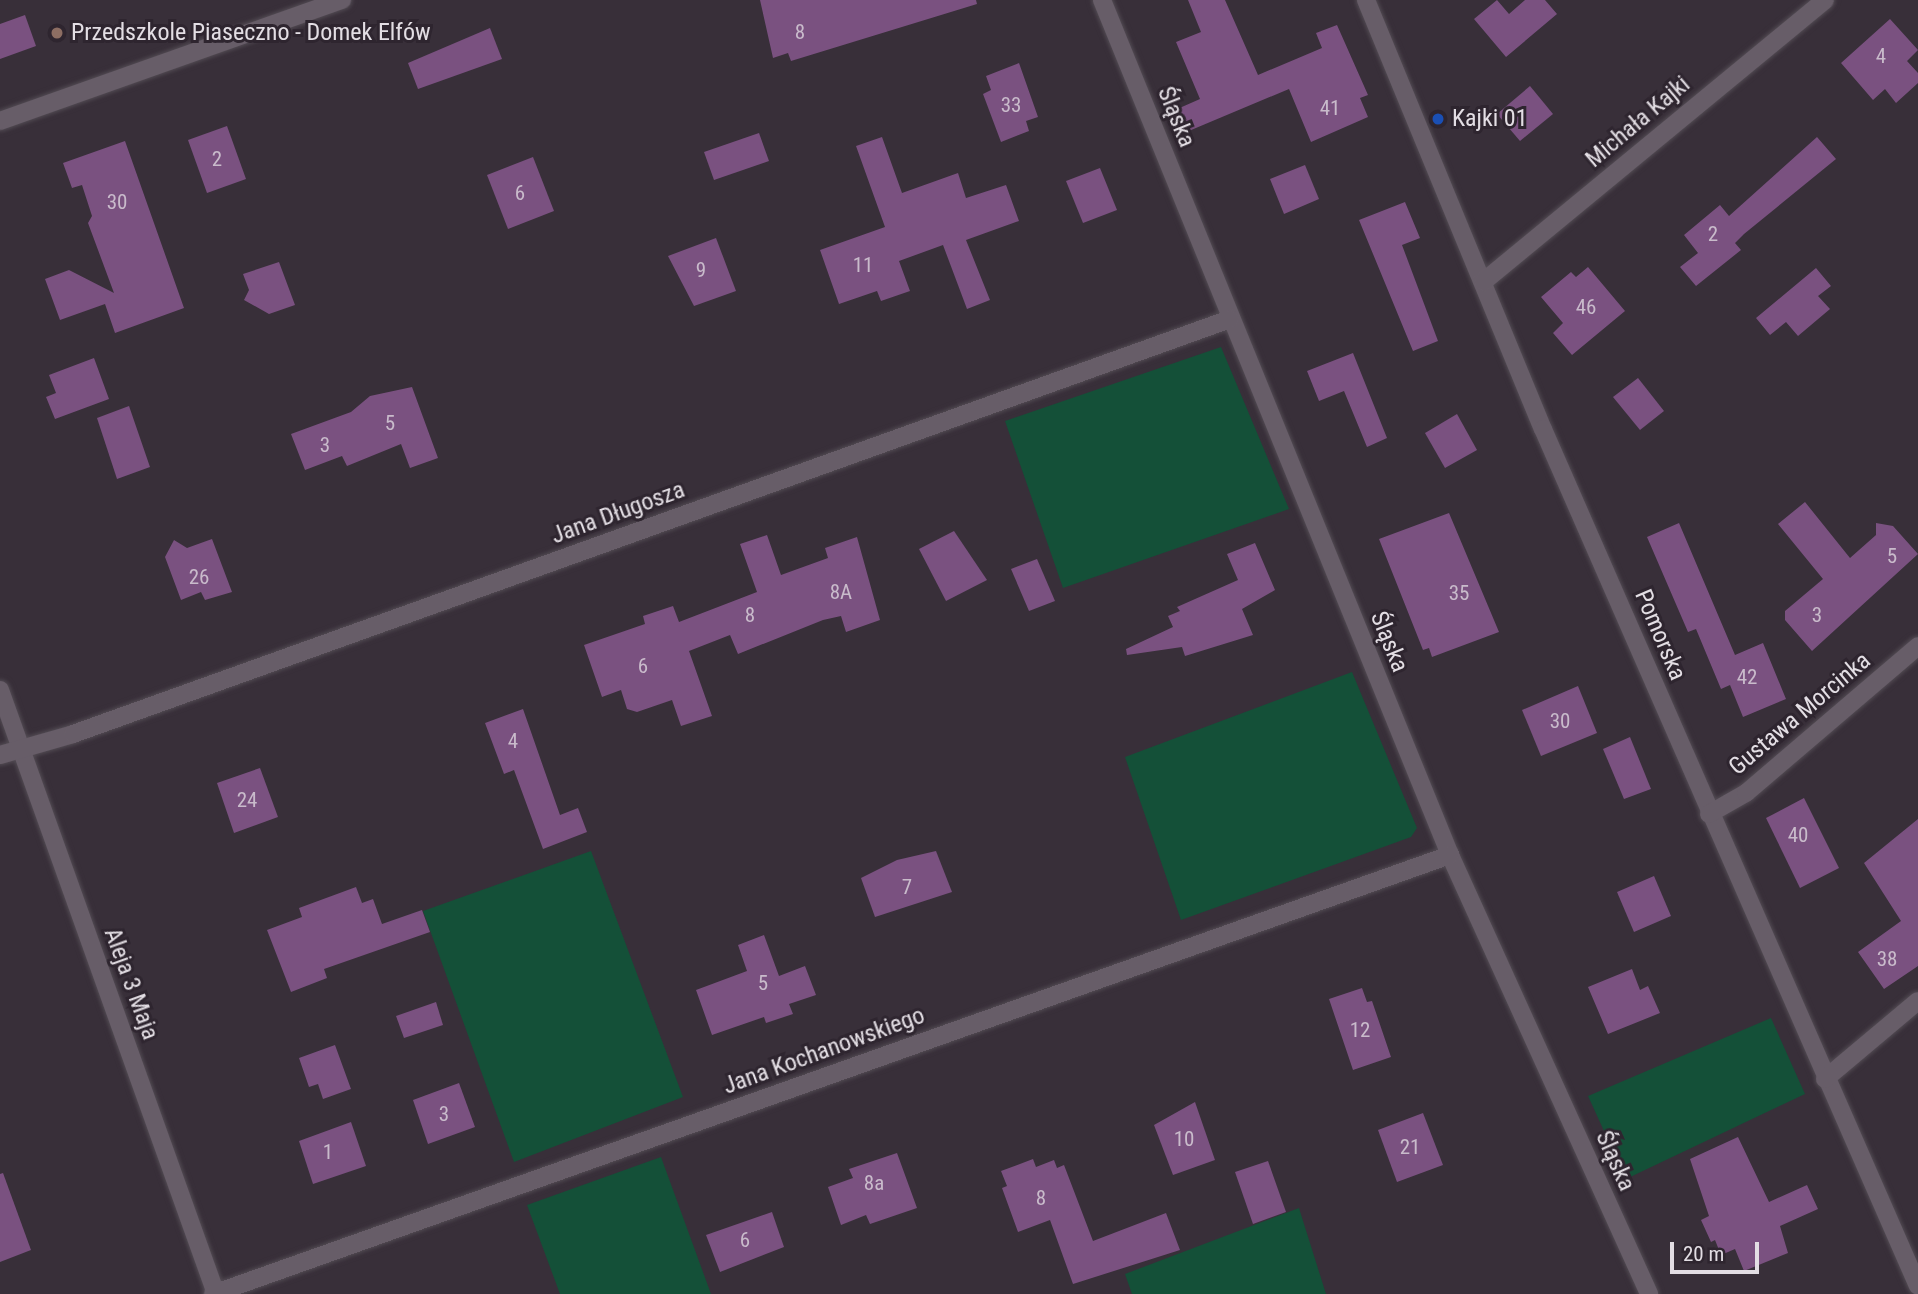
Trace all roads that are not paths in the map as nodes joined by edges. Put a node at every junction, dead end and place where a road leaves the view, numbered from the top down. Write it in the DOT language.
graph roads {
  1 [pos="342,0"];
  2 [pos="1102,0"];
  3 [pos="1366,0"];
  4 [pos="1825,0"];
  5 [pos="0,121"];
  6 [pos="1483,282"];
  7 [pos="1230,319"];
  8 [pos="1918,646"];
  9 [pos="0,690"];
  10 [pos="21,747"];
  11 [pos="0,755"];
  12 [pos="1709,814"];
  13 [pos="1450,855"];
  14 [pos="1918,1001"];
  15 [pos="1825,1079"];
  16 [pos="1918,1286"];
  17 [pos="215,1294"];
  18 [pos="1649,1294"];
  1 -- 5 [label="street"];
  2 -- 7 [label="street, Śląska"];
  3 -- 6 [label="street, Pomorska"];
  4 -- 6 [label="street, Michała Kajki"];
  6 -- 12 [label="street, Pomorska"];
  7 -- 10 [label="street, Jana Długosza"];
  7 -- 13 [label="street, Śląska"];
  8 -- 12 [label="street, Gustawa Morcinka"];
  9 -- 10 [label="street, Aleja 3 Maja"];
  10 -- 11 [label="street, Jana Długosza"];
  10 -- 17 [label="street, Aleja 3 Maja"];
  12 -- 15 [label="street, Pomorska"];
  13 -- 17 [label="street, Jana Kochanowskiego"];
  13 -- 18 [label="street, Śląska"];
  14 -- 15 [label="street"];
  15 -- 16 [label="street, Pomorska"];
}
